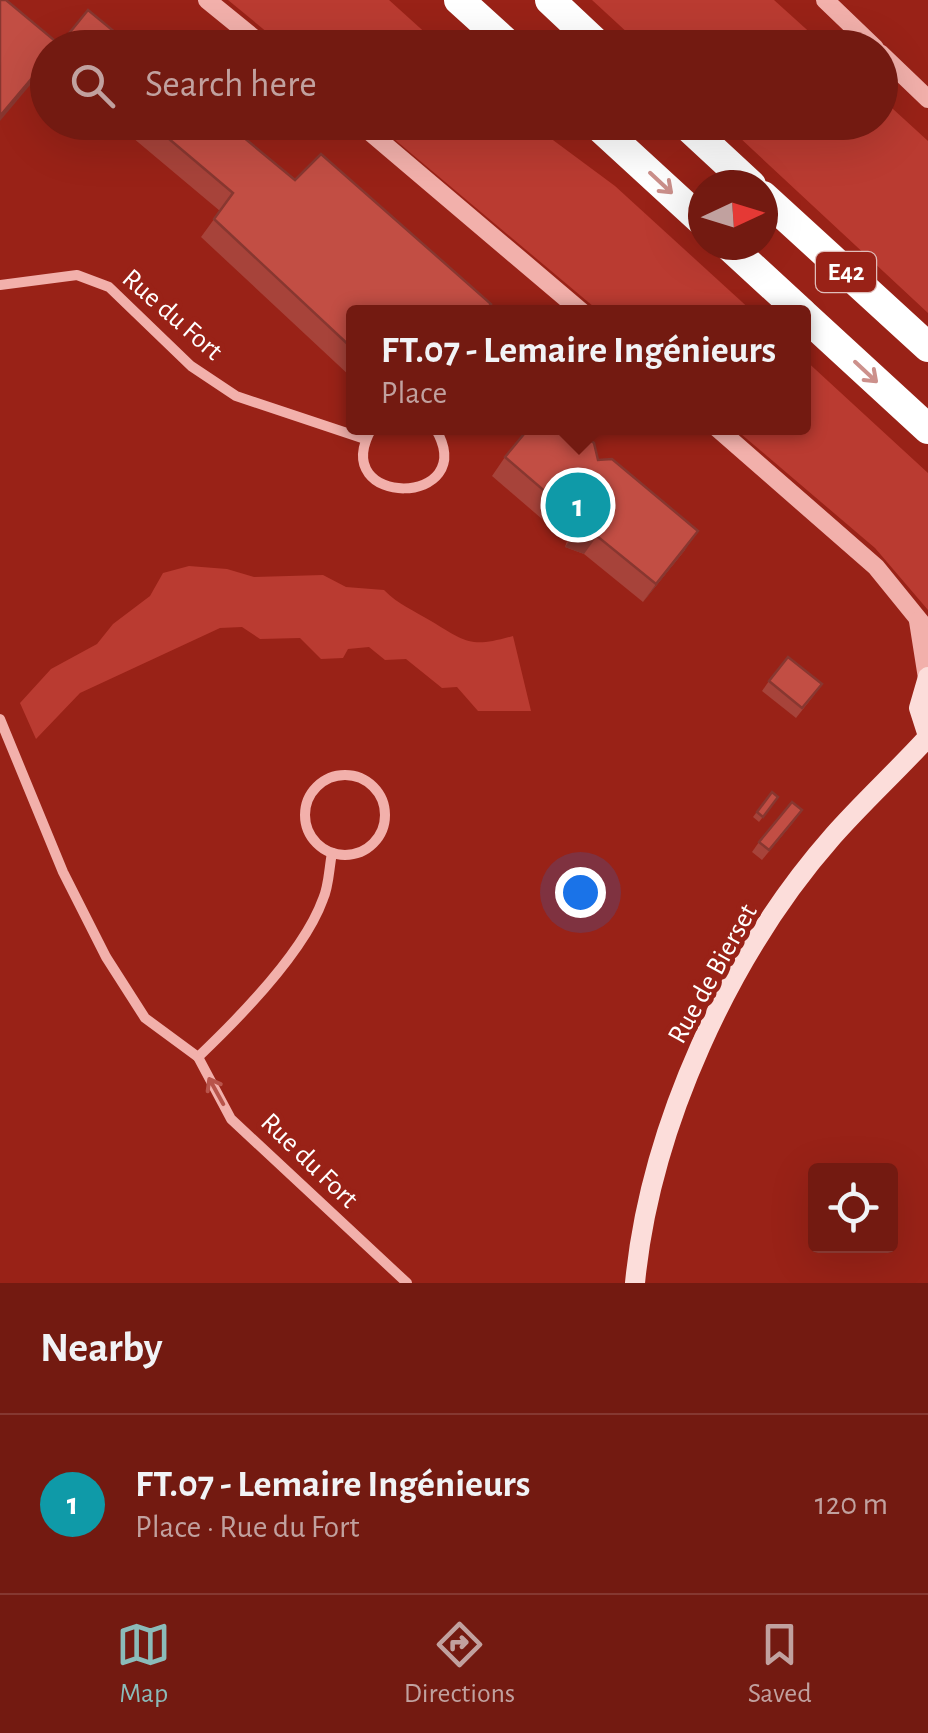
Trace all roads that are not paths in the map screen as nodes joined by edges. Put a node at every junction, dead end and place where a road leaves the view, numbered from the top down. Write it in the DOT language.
graph roads {
  1 [pos="207,0"];
  2 [pos="460,0"];
  3 [pos="550,0"];
  4 [pos="825,0"];
  5 [pos="244,30"];
  6 [pos="492,30"];
  7 [pos="582,30"];
  8 [pos="856,30"];
  9 [pos="898,70"];
  10 [pos="928,98"];
  11 [pos="379,140"];
  12 [pos="614,140"];
  13 [pos="702,140"];
  14 [pos="735,170"];
  15 [pos="688,208"];
  16 [pos="778,210"];
  17 [pos="744,260"];
  18 [pos="0,285"];
  19 [pos="574,305"];
  20 [pos="793,305"];
  21 [pos="811,321"];
  22 [pos="928,348"];
  23 [pos="928,429"];
  24 [pos="346,433"];
  25 [pos="353,435"];
  26 [pos="368,435"];
  27 [pos="437,435"];
  28 [pos="725,435"];
  29 [pos="365,439"];
  30 [pos="923,626"];
  31 [pos="928,678"];
  32 [pos="0,720"];
  33 [pos="928,737"];
  34 [pos="332,854"];
  35 [pos="198,1058"];
  36 [pos="407,1283"];
  37 [pos="635,1283"];
  1 -- 5 [label="street"];
  2 -- 6 [label="highway"];
  3 -- 7 [label="highway"];
  4 -- 8 [label="street"];
  9 -- 10 [label="street"];
  11 -- 19 [label="street"];
  12 -- 15 [label="highway, one-way"];
  13 -- 14 [label="highway"];
  16 -- 22 [label="highway, E42"];
  17 -- 20 [label="highway, E42"];
  18 -- 24 [label="street, Rue du Fort"];
  21 -- 23 [label="highway, E42, one-way"];
  25 -- 29 [label="street, Rue du Fort"];
  26 -- 29 [label="street"];
  27 -- 29 [label="street"];
  28 -- 30 [label="street"];
  30 -- 31 [label="street"];
  31 -- 33 [label="main road, Rue de Bierset"];
  32 -- 35 [label="street, Rue du Fort"];
  33 -- 37 [label="main road, Rue de Bierset"];
  34 -- 34 [label="street"];
  34 -- 35 [label="street"];
  36 -- 35 [label="street, Rue du Fort, one-way"];
}
